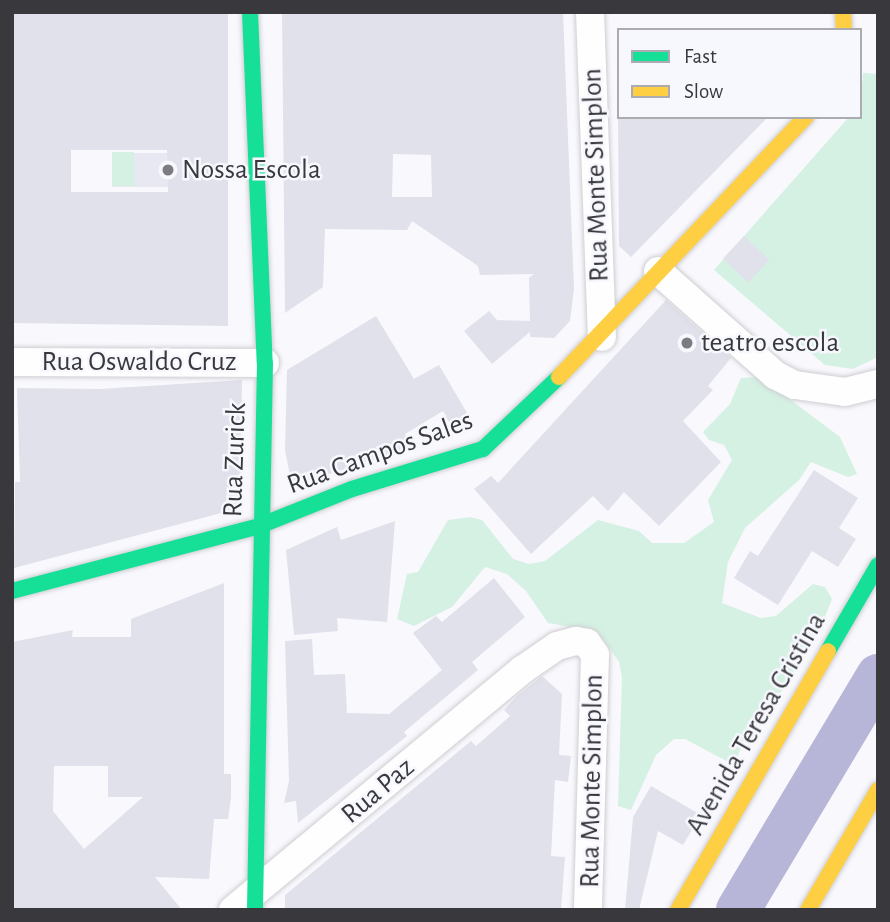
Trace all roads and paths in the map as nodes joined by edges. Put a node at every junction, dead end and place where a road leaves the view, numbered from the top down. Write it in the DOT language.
graph roads {
  1 [pos="250,12"];
  2 [pos="590,12"];
  3 [pos="804,119"];
  4 [pos="658,271"];
  5 [pos="602,337"];
  6 [pos="12,362"];
  7 [pos="265,363"];
  8 [pos="878,384"];
  9 [pos="258,526"];
  10 [pos="878,565"];
  11 [pos="12,591"];
  12 [pos="522,670"];
  13 [pos="878,790"];
  14 [pos="248,904"];
  15 [pos="588,910"];
  16 [pos="678,910"];
  17 [pos="808,910"];
  1 -- 7 [label="street, Rua Zurick"];
  2 -- 5 [label="street, Rua Monte Simplon"];
  3 -- 4 [label="street, Rua Campos Sales"];
  4 -- 5 [label="street, Rua Campos Sales"];
  4 -- 8 [label="street"];
  5 -- 9 [label="street, Rua Campos Sales"];
  6 -- 7 [label="street, Rua Oswaldo Cruz"];
  7 -- 9 [label="street, Rua Zurick"];
  9 -- 11 [label="street, Rua Campos Sales"];
  9 -- 14 [label="street, Rua Zurick"];
  10 -- 16 [label="street, Avenida Teresa Cristina"];
  12 -- 14 [label="street, Rua Paz"];
  12 -- 15 [label="street, Rua Monte Simplon"];
  13 -- 17 [label="street"];
}
